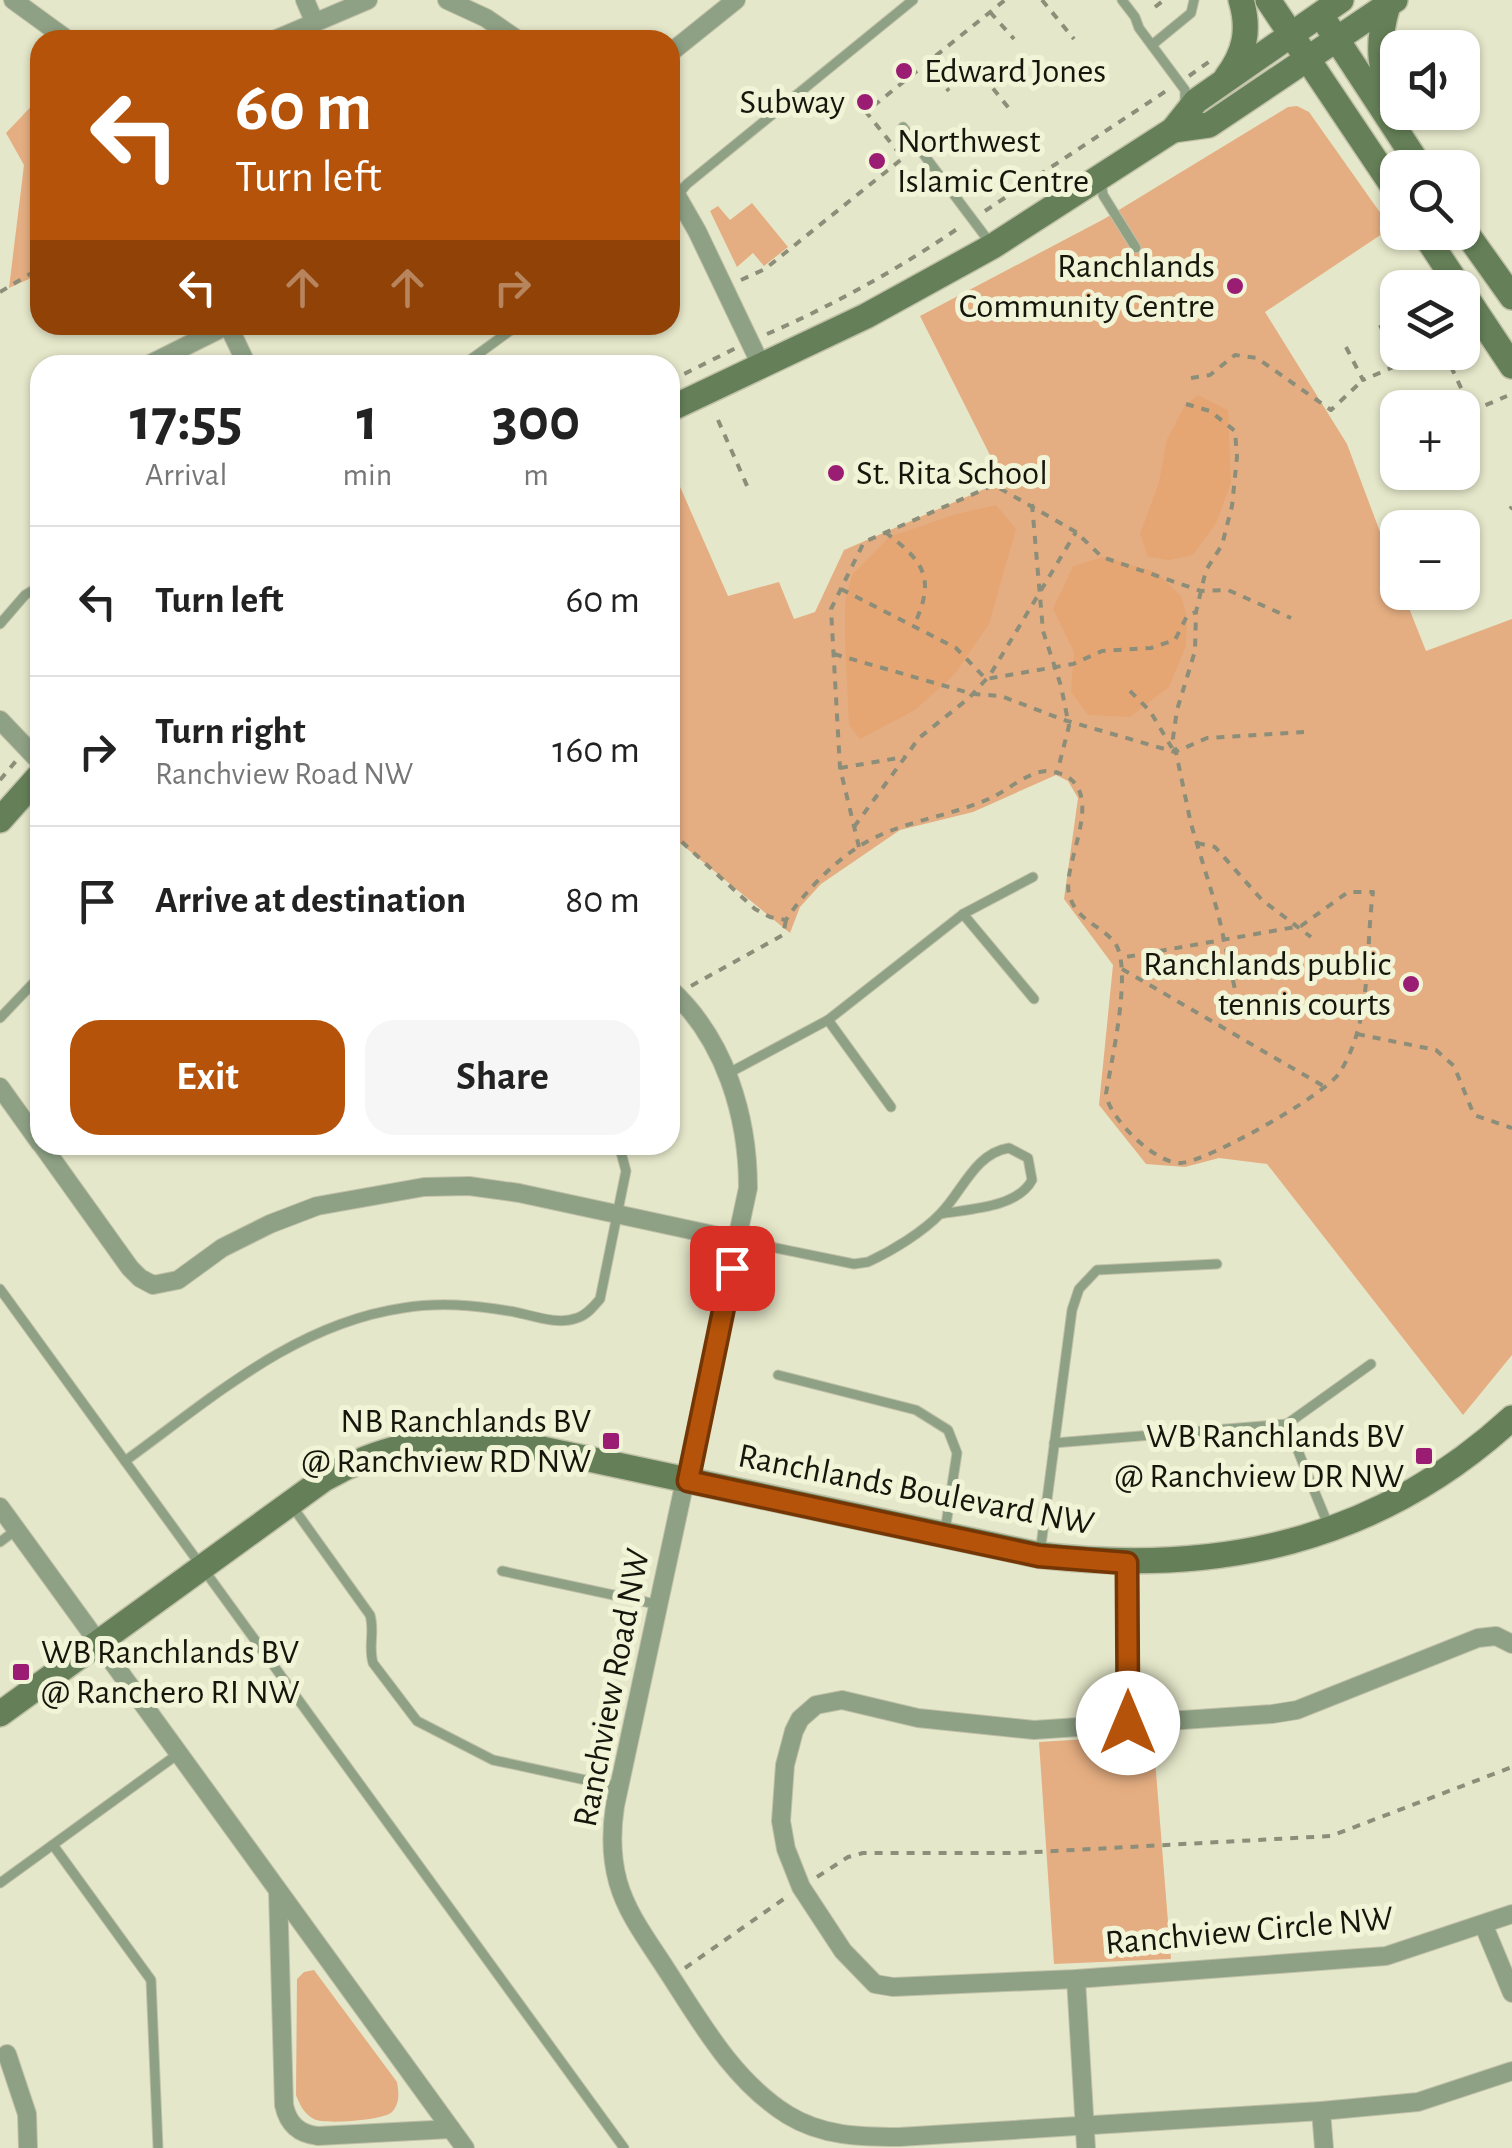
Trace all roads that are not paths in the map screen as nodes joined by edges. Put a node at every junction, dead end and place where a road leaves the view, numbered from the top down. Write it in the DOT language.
graph roads {
  1 [pos="13,0"];
  2 [pos="305,0"];
  3 [pos="368,0"];
  4 [pos="447,0"];
  5 [pos="736,0"];
  6 [pos="913,0"];
  7 [pos="1122,0"];
  8 [pos="1241,0"];
  9 [pos="1268,0"];
  10 [pos="1193,1"];
  11 [pos="1392,2"];
  12 [pos="1325,4"];
  13 [pos="314,22"];
  14 [pos="54,30"];
  15 [pos="296,30"];
  16 [pos="503,30"];
  17 [pos="1385,30"];
  18 [pos="1292,35"];
  19 [pos="1336,39"];
  20 [pos="1152,44"];
  21 [pos="680,45"];
  22 [pos="1308,59"];
  23 [pos="1223,82"];
  24 [pos="1179,122"];
  25 [pos="903,126"];
  26 [pos="1409,150"];
  27 [pos="1380,167"];
  28 [pos="1102,177"];
  29 [pos="680,190"];
  30 [pos="680,209"];
  31 [pos="992,246"];
  32 [pos="1136,248"];
  33 [pos="1479,250"];
  34 [pos="1512,296"];
  35 [pos="1480,318"];
  36 [pos="208,335"];
  37 [pos="504,335"];
  38 [pos="168,355"];
  39 [pos="477,355"];
  40 [pos="761,365"];
  41 [pos="1512,366"];
  42 [pos="680,405"];
  43 [pos="30,592"];
  44 [pos="0,624"];
  45 [pos="0,720"];
  46 [pos="30,752"];
  47 [pos="30,786"];
  48 [pos="0,820"];
  49 [pos="1034,877"];
  50 [pos="963,914"];
  51 [pos="30,986"];
  52 [pos="1034,999"];
  53 [pos="680,1001"];
  54 [pos="0,1018"];
  55 [pos="828,1020"];
  56 [pos="727,1074"];
  57 [pos="0,1088"];
  58 [pos="892,1106"];
  59 [pos="30,1129"];
  60 [pos="49,1155"];
  61 [pos="622,1155"];
  62 [pos="616,1214"];
  63 [pos="940,1214"];
  64 [pos="737,1240"];
  65 [pos="1216,1264"];
  66 [pos="0,1289"];
  67 [pos="1370,1364"];
  68 [pos="778,1375"];
  69 [pos="1512,1418"];
  70 [pos="1287,1424"];
  71 [pos="1054,1443"];
  72 [pos="125,1461"];
  73 [pos="688,1481"];
  74 [pos="290,1502"];
  75 [pos="0,1507"];
  76 [pos="16,1530"];
  77 [pos="1330,1530"];
  78 [pos="944,1534"];
  79 [pos="0,1542"];
  80 [pos="1039,1556"];
  81 [pos="1127,1563"];
  82 [pos="201,1567"];
  83 [pos="502,1570"];
  84 [pos="660,1606"];
  85 [pos="98,1643"];
  86 [pos="1512,1644"];
  87 [pos="0,1714"];
  88 [pos="1128,1723"];
  89 [pos="178,1754"];
  90 [pos="620,1788"];
  91 [pos="53,1845"];
  92 [pos="0,1883"];
  93 [pos="278,1891"];
  94 [pos="1512,1914"];
  95 [pos="1484,1926"];
  96 [pos="1076,1978"];
  97 [pos="1512,1992"];
  98 [pos="7,2054"];
  99 [pos="1512,2071"];
  100 [pos="1321,2111"];
  101 [pos="1085,2125"];
  102 [pos="451,2129"];
  103 [pos="854,2142"];
  104 [pos="28,2148"];
  105 [pos="158,2148"];
  106 [pos="464,2148"];
  107 [pos="624,2148"];
  108 [pos="1086,2148"];
  109 [pos="1324,2148"];
  1 -- 14 [label="street"];
  2 -- 13 [label="street"];
  3 -- 13 [label="street"];
  4 -- 16 [label="street"];
  5 -- 21 [label="street"];
  6 -- 29 [label="lane"];
  7 -- 20 [label="lane"];
  8 -- 23 [label="street"];
  9 -- 18 [label="street"];
  10 -- 20 [label="lane"];
  11 -- 17 [label="street"];
  11 -- 19 [label="street"];
  12 -- 18 [label="street"];
  12 -- 19 [label="street"];
  13 -- 15 [label="street"];
  18 -- 22 [label="street"];
  18 -- 23 [label="street"];
  19 -- 22 [label="street"];
  19 -- 26 [label="street"];
  20 -- 24 [label="lane"];
  22 -- 24 [label="street"];
  22 -- 27 [label="street"];
  23 -- 24 [label="street"];
  24 -- 28 [label="street"];
  25 -- 31 [label="lane"];
  28 -- 31 [label="street"];
  28 -- 32 [label="lane"];
  30 -- 40 [label="street"];
  31 -- 40 [label="street"];
  33 -- 34 [label="street"];
  35 -- 41 [label="street"];
  36 -- 38 [label="street"];
  37 -- 39 [label="lane"];
  40 -- 42 [label="street"];
  43 -- 44 [label="lane"];
  45 -- 46 [label="street"];
  47 -- 48 [label="street"];
  49 -- 50 [label="lane"];
  50 -- 52 [label="lane"];
  50 -- 55 [label="lane"];
  51 -- 54 [label="lane"];
  53 -- 56 [label="street, Ranchview Road NW"];
  55 -- 56 [label="lane"];
  55 -- 58 [label="lane"];
  56 -- 64 [label="street, Ranchview Road NW"];
  57 -- 59 [label="street"];
  60 -- 62 [label="street"];
  61 -- 62 [label="lane"];
  62 -- 64 [label="street"];
  62 -- 72 [label="lane"];
  63 -- 63 [label="lane"];
  63 -- 64 [label="lane"];
  64 -- 73 [label="street, Ranchview Road NW"];
  65 -- 71 [label="lane"];
  66 -- 72 [label="lane"];
  67 -- 70 [label="lane"];
  68 -- 78 [label="lane"];
  69 -- 77 [label="street, Ranchlands Boulevard NW"];
  70 -- 71 [label="lane"];
  70 -- 77 [label="lane"];
  71 -- 80 [label="lane"];
  72 -- 82 [label="lane"];
  73 -- 74 [label="street, Ranchlands Boulevard NW"];
  73 -- 78 [label="street, Ranchlands Boulevard NW"];
  73 -- 84 [label="street, Ranchview Road NW"];
  74 -- 82 [label="street, Ranchlands Boulevard NW"];
  74 -- 90 [label="lane"];
  75 -- 76 [label="street"];
  76 -- 79 [label="lane"];
  76 -- 85 [label="street"];
  77 -- 81 [label="street, Ranchlands Boulevard NW"];
  78 -- 80 [label="street, Ranchlands Boulevard NW"];
  80 -- 81 [label="street, Ranchlands Boulevard NW"];
  81 -- 88 [label="street"];
  82 -- 85 [label="street, Ranchlands Boulevard NW"];
  82 -- 107 [label="lane"];
  83 -- 84 [label="lane"];
  84 -- 90 [label="street, Ranchview Road NW"];
  85 -- 87 [label="street, Ranchlands Boulevard NW"];
  85 -- 89 [label="street"];
  86 -- 88 [label="street, Ranchview Circle NW"];
  88 -- 96 [label="street, Ranchview Circle NW"];
  89 -- 91 [label="lane"];
  89 -- 93 [label="street"];
  90 -- 103 [label="street, Ranchview Road NW"];
  91 -- 92 [label="lane"];
  91 -- 105 [label="lane"];
  93 -- 102 [label="street"];
  93 -- 102 [label="street"];
  94 -- 95 [label="street, Ranchview Circle NW"];
  95 -- 96 [label="street, Ranchview Circle NW"];
  95 -- 97 [label="street"];
  96 -- 101 [label="street, Ranchview Circle NW"];
  98 -- 104 [label="street"];
  99 -- 100 [label="street, Ranchview Road NW"];
  100 -- 101 [label="street, Ranchview Road NW"];
  100 -- 109 [label="street"];
  101 -- 103 [label="street, Ranchview Road NW"];
  101 -- 108 [label="street, Ranchview Circle NW"];
  102 -- 106 [label="street"];
}
